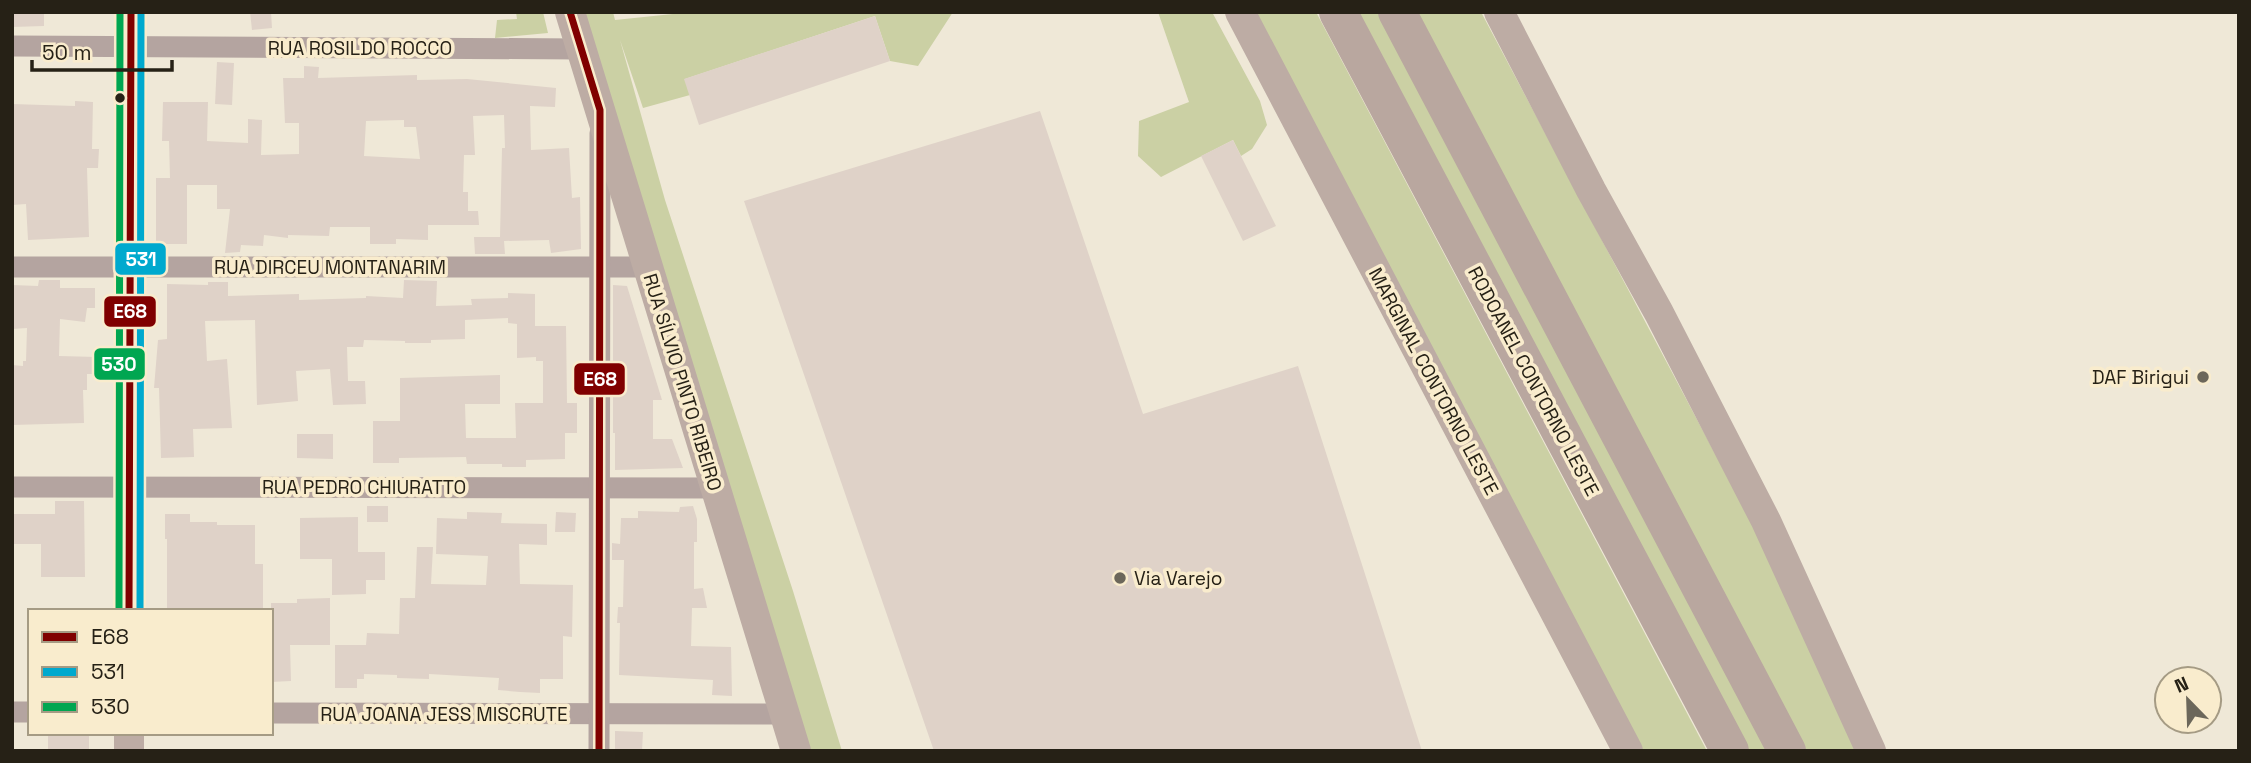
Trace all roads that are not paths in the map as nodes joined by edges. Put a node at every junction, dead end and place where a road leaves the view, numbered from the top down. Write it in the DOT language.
graph roads {
  1 [pos="131,12"];
  2 [pos="570,12"];
  3 [pos="1240,12"];
  4 [pos="1338,12"];
  5 [pos="1397,12"];
  6 [pos="1499,12"];
  7 [pos="12,47"];
  8 [pos="131,47"];
  9 [pos="581,49"];
  10 [pos="600,110"];
  11 [pos="12,267"];
  12 [pos="131,267"];
  13 [pos="600,267"];
  14 [pos="648,267"];
  15 [pos="12,486"];
  16 [pos="130,487"];
  17 [pos="599,488"];
  18 [pos="716,488"];
  19 [pos="129,609"];
  20 [pos="273,713"];
  21 [pos="599,714"];
  22 [pos="785,714"];
  23 [pos="599,751"];
  24 [pos="796,751"];
  25 [pos="1628,751"];
  26 [pos="1730,751"];
  27 [pos="1787,751"];
  28 [pos="1871,751"];
  1 -- 8 [label="main road"];
  2 -- 9 [label="main road, RUA SÍLVIO PINTO RIBEIRO"];
  3 -- 25 [label="main road, MARGINAL CONTORNO LESTE"];
  4 -- 26 [label="highway, RODOANEL CONTORNO LESTE"];
  5 -- 27 [label="highway"];
  6 -- 28 [label="main road"];
  7 -- 8 [label="street, RUA ROSILDO ROCCO"];
  8 -- 9 [label="street, RUA ROSILDO ROCCO"];
  8 -- 12 [label="main road"];
  9 -- 10 [label="main road, RUA SÍLVIO PINTO RIBEIRO"];
  10 -- 13 [label="street"];
  10 -- 14 [label="main road, RUA SÍLVIO PINTO RIBEIRO"];
  11 -- 12 [label="street, RUA DIRCEU MONTANARIM"];
  12 -- 13 [label="street, RUA DIRCEU MONTANARIM"];
  12 -- 16 [label="main road"];
  13 -- 14 [label="street, RUA DIRCEU MONTANARIM"];
  13 -- 17 [label="street"];
  14 -- 18 [label="main road, RUA SÍLVIO PINTO RIBEIRO"];
  15 -- 16 [label="street, RUA PEDRO CHIURATTO"];
  16 -- 17 [label="street, RUA PEDRO CHIURATTO"];
  16 -- 19 [label="main road"];
  17 -- 18 [label="street, RUA PEDRO CHIURATTO"];
  17 -- 21 [label="street"];
  18 -- 22 [label="main road, RUA SÍLVIO PINTO RIBEIRO"];
  20 -- 21 [label="street, RUA JOANA JESS MISCRUTE"];
  21 -- 22 [label="street, RUA JOANA JESS MISCRUTE"];
  21 -- 23 [label="street"];
  22 -- 24 [label="main road, RUA SÍLVIO PINTO RIBEIRO"];
}
